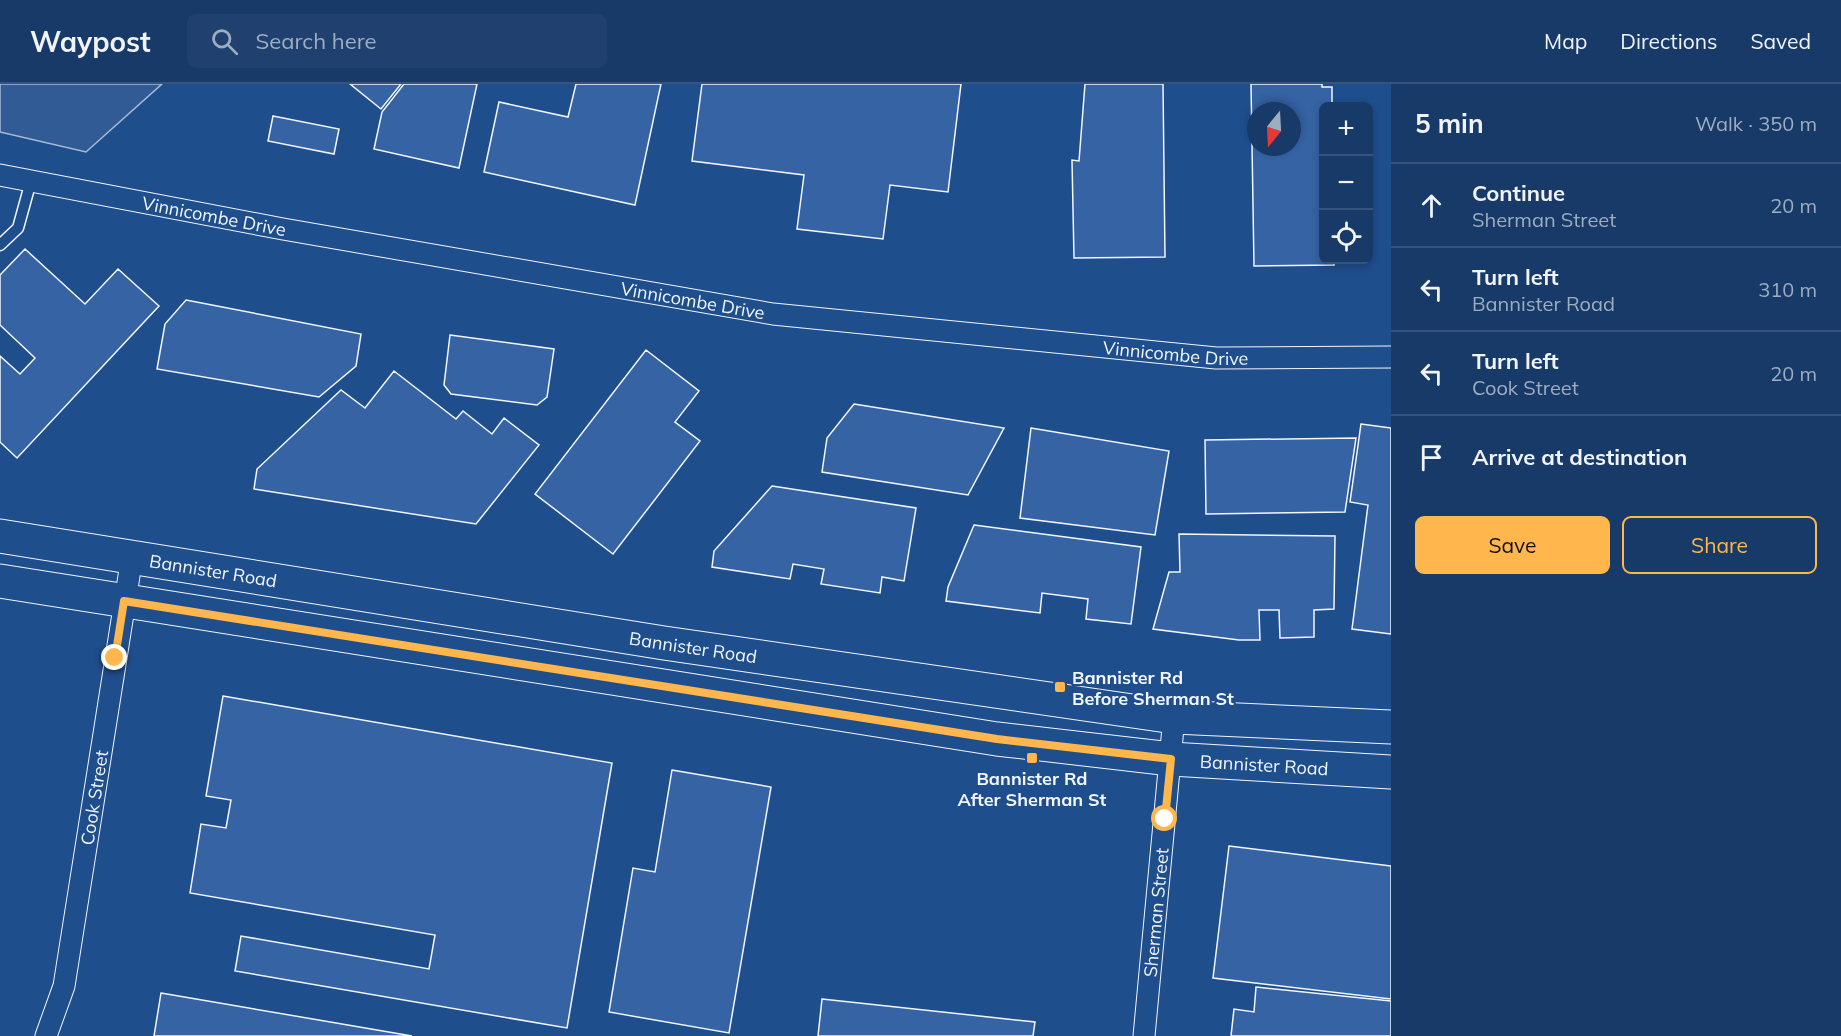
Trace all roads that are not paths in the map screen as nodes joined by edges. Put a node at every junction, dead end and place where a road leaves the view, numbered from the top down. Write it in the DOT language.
graph roads {
  1 [pos="0,175"];
  2 [pos="31,181"];
  3 [pos="0,245"];
  4 [pos="1391,357"];
  5 [pos="0,536"];
  6 [pos="132,556"];
  7 [pos="0,582"];
  8 [pos="124,601"];
  9 [pos="1174,717"];
  10 [pos="1391,727"];
  11 [pos="1171,759"];
  12 [pos="1391,772"];
  13 [pos="46,1036"];
  14 [pos="1144,1036"];
  1 -- 2 [label="street, Vinnicombe Drive"];
  2 -- 3 [label="lane"];
  2 -- 4 [label="street, Vinnicombe Drive"];
  5 -- 6 [label="main road, Bannister Road"];
  6 -- 8 [label="street, Cook Street"];
  6 -- 9 [label="main road, Bannister Road"];
  7 -- 8 [label="main road, Bannister Road"];
  8 -- 11 [label="main road, Bannister Road"];
  8 -- 13 [label="street, Cook Street"];
  9 -- 10 [label="main road, Bannister Road"];
  9 -- 11 [label="street, Sherman Street"];
  11 -- 12 [label="main road, Bannister Road"];
  11 -- 14 [label="street, Sherman Street"];
}
